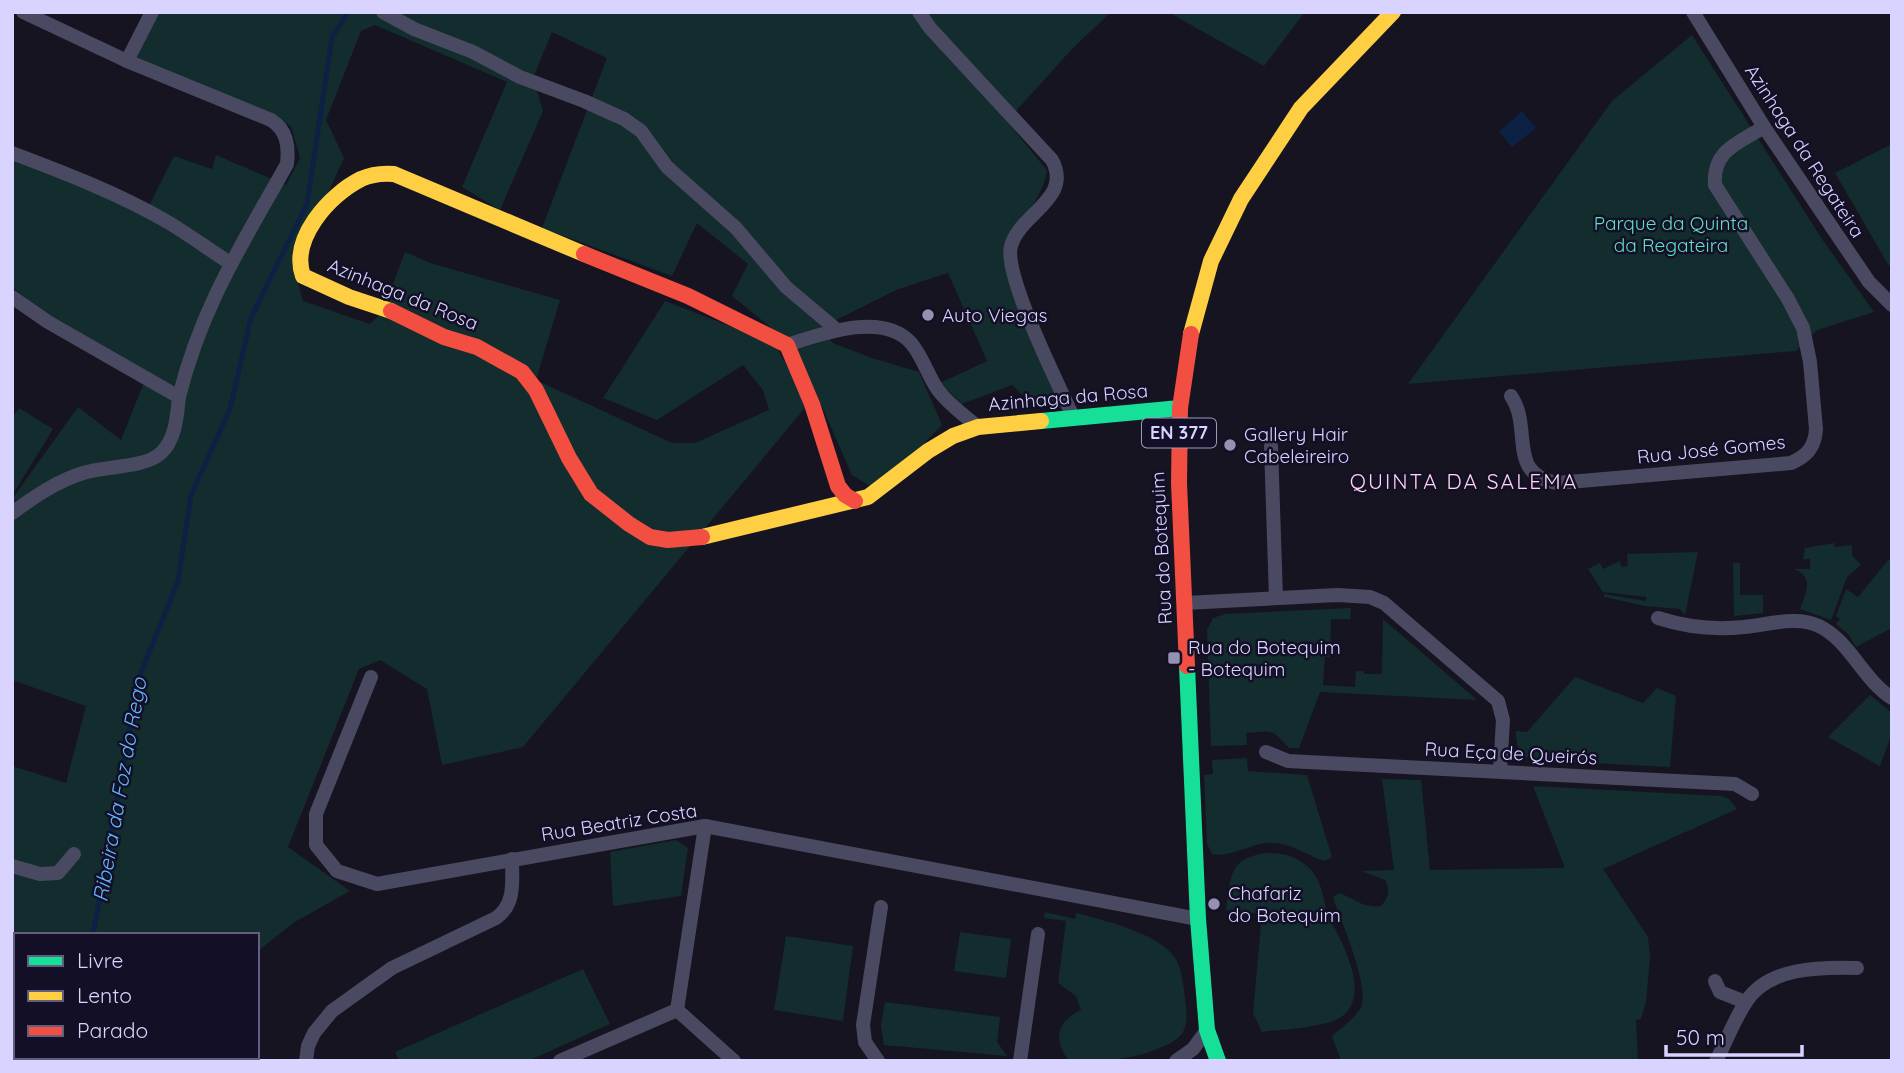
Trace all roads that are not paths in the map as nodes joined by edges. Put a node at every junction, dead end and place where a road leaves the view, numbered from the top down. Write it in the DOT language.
graph roads {
  1 [pos="23,12"];
  2 [pos="152,12"];
  3 [pos="383,12"];
  4 [pos="919,12"];
  5 [pos="1393,12"];
  6 [pos="1693,12"];
  7 [pos="127,61"];
  8 [pos="1764,127"];
  9 [pos="12,153"];
  10 [pos="230,263"];
  11 [pos="12,298"];
  12 [pos="1892,304"];
  13 [pos="837,330"];
  14 [pos="788,345"];
  15 [pos="1511,396"];
  16 [pos="179,397"];
  17 [pos="1180,408"];
  18 [pos="1073,418"];
  19 [pos="978,427"];
  20 [pos="1271,446"];
  21 [pos="855,501"];
  22 [pos="12,513"];
  23 [pos="1276,598"];
  24 [pos="1185,603"];
  25 [pos="1658,618"];
  26 [pos="371,677"];
  27 [pos="1892,698"];
  28 [pos="1266,752"];
  29 [pos="1500,771"];
  30 [pos="1752,794"];
  31 [pos="705,826"];
  32 [pos="74,854"];
  33 [pos="512,859"];
  34 [pos="12,866"];
  35 [pos="881,907"];
  36 [pos="1198,919"];
  37 [pos="1038,934"];
  38 [pos="1857,968"];
  39 [pos="1714,981"];
  40 [pos="1745,1002"];
  41 [pos="677,1010"];
  42 [pos="1208,1030"];
  43 [pos="306,1061"];
  44 [pos="560,1061"];
  45 [pos="734,1061"];
  46 [pos="877,1061"];
  47 [pos="1020,1061"];
  48 [pos="1176,1061"];
  49 [pos="1218,1061"];
  50 [pos="1716,1061"];
  1 -- 7 [label="street"];
  2 -- 7 [label="street"];
  3 -- 13 [label="street"];
  4 -- 18 [label="street"];
  5 -- 17 [label="street, Rua do Botequim / EN 377"];
  6 -- 8 [label="street, Azinhaga da Regateira"];
  7 -- 10 [label="street"];
  8 -- 12 [label="street, Azinhaga da Regateira"];
  8 -- 15 [label="street, Rua José Gomes"];
  9 -- 10 [label="street"];
  10 -- 16 [label="street"];
  11 -- 16 [label="street"];
  13 -- 14 [label="street"];
  13 -- 19 [label="street"];
  14 -- 21 [label="street"];
  14 -- 21 [label="street, Azinhaga da Rosa"];
  16 -- 22 [label="street"];
  17 -- 18 [label="street, Azinhaga da Rosa"];
  17 -- 24 [label="street, Rua do Botequim / EN 377"];
  18 -- 19 [label="street, Azinhaga da Rosa"];
  19 -- 21 [label="street, Azinhaga da Rosa"];
  20 -- 23 [label="street"];
  23 -- 24 [label="street"];
  23 -- 29 [label="street"];
  24 -- 36 [label="street, Rua do Botequim / EN 377"];
  25 -- 27 [label="street"];
  26 -- 33 [label="street, Rua Beatriz Costa"];
  28 -- 29 [label="street, Rua Eça de Queirós"];
  29 -- 30 [label="street, Rua Eça de Queirós"];
  31 -- 33 [label="street, Rua Beatriz Costa"];
  31 -- 36 [label="street, Rua Beatriz Costa"];
  31 -- 41 [label="street"];
  32 -- 34 [label="street"];
  33 -- 43 [label="street"];
  35 -- 46 [label="street"];
  36 -- 42 [label="street, Rua do Botequim / EN 377"];
  37 -- 47 [label="street"];
  38 -- 40 [label="street"];
  39 -- 40 [label="street"];
  40 -- 50 [label="street"];
  41 -- 44 [label="street"];
  41 -- 45 [label="street"];
  42 -- 48 [label="street"];
  42 -- 49 [label="street, Rua do Botequim / EN 377"];
}
